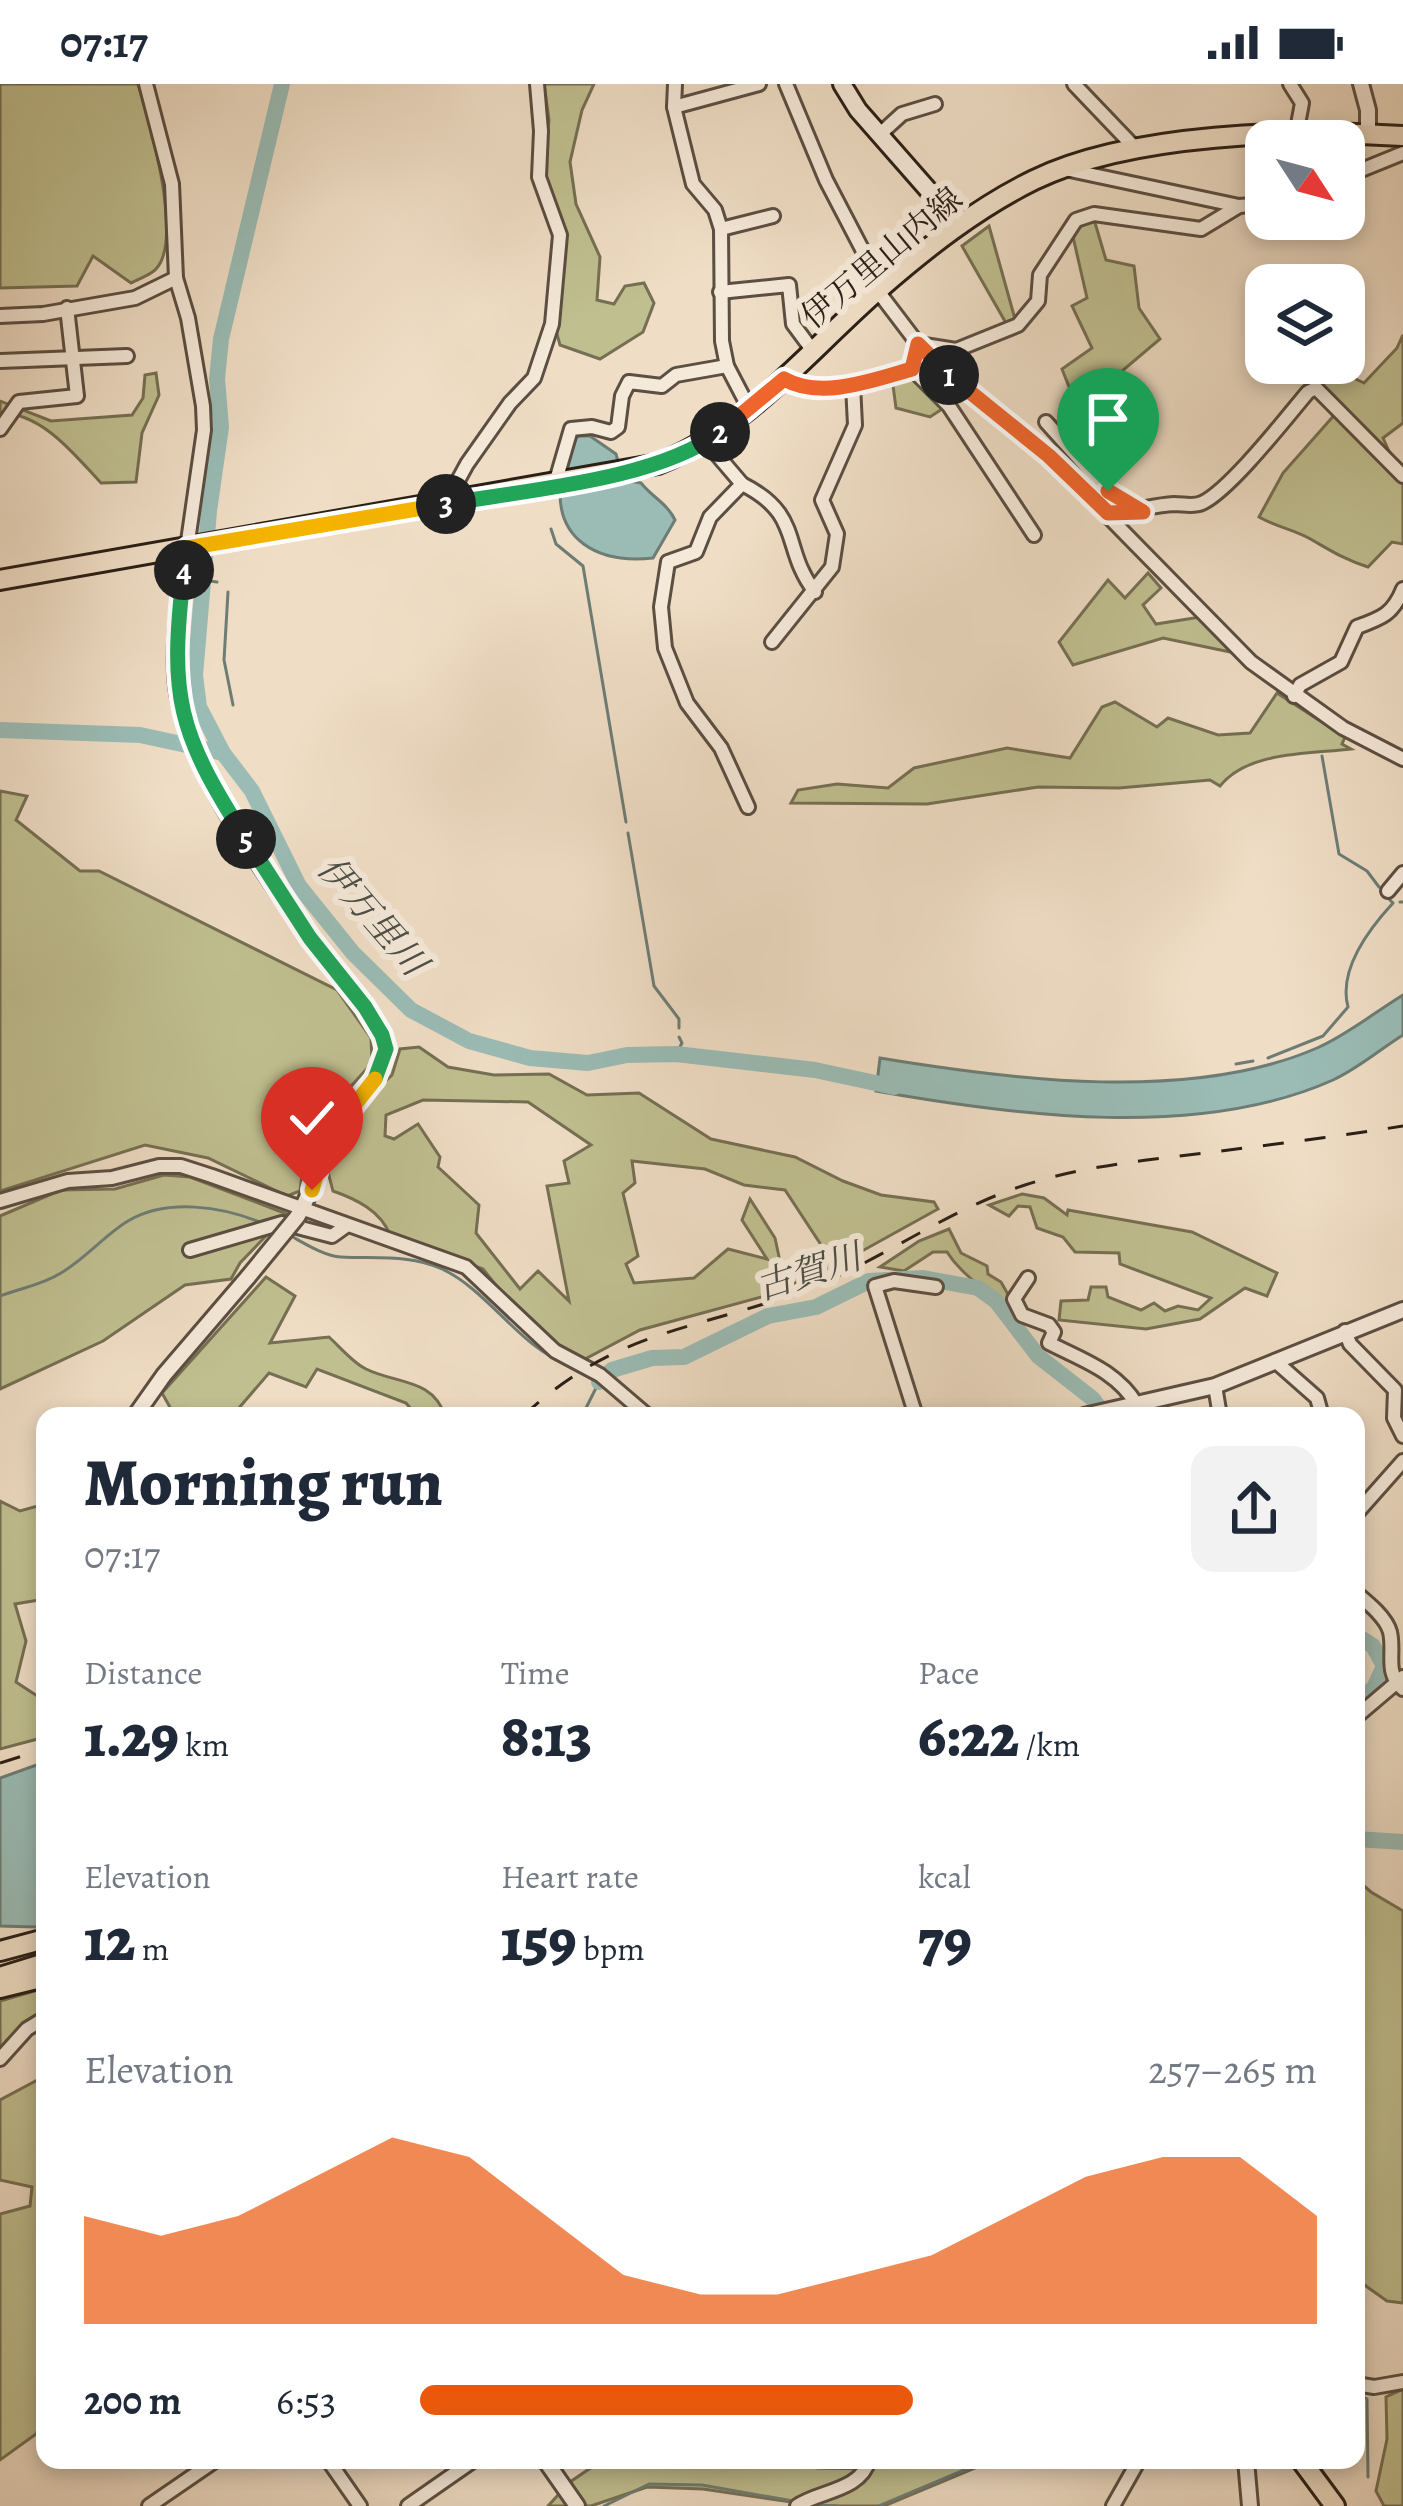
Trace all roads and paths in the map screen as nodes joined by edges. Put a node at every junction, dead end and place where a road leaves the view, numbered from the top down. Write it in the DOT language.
graph roads {
  1 [pos="146,84"];
  2 [pos="537,84"];
  3 [pos="675,84"];
  4 [pos="759,84"];
  5 [pos="786,84"];
  6 [pos="842,84"];
  7 [pos="1074,84"];
  8 [pos="1290,84"];
  9 [pos="1361,84"];
  10 [pos="935,104"];
  11 [pos="674,107"];
  12 [pos="1299,120"];
  13 [pos="1368,134"];
  14 [pos="879,135"];
  15 [pos="1403,136"];
  16 [pos="1245,139"];
  17 [pos="1137,150"];
  18 [pos="1403,153"];
  19 [pos="1365,168"];
  20 [pos="1064,169"];
  21 [pos="1239,206"];
  22 [pos="1245,206"];
  23 [pos="773,216"];
  24 [pos="958,224"];
  25 [pos="722,229"];
  26 [pos="176,278"];
  27 [pos="877,290"];
  28 [pos="720,292"];
  29 [pos="67,308"];
  30 [pos="0,316"];
  31 [pos="918,344"];
  32 [pos="813,351"];
  33 [pos="127,356"];
  34 [pos="74,357"];
  35 [pos="0,361"];
  36 [pos="727,366"];
  37 [pos="912,369"];
  38 [pos="784,379"];
  39 [pos="853,385"];
  40 [pos="750,410"];
  41 [pos="1046,422"];
  42 [pos="0,429"];
  43 [pos="707,442"];
  44 [pos="1403,476"];
  45 [pos="742,484"];
  46 [pos="555,485"];
  47 [pos="454,502"];
  48 [pos="1143,512"];
  49 [pos="1108,513"];
  50 [pos="1034,535"];
  51 [pos="188,548"];
  52 [pos="0,580"];
  53 [pos="1403,589"];
  54 [pos="814,592"];
  55 [pos="772,642"];
  56 [pos="1294,696"];
  57 [pos="1403,759"];
  58 [pos="748,807"];
  59 [pos="1403,873"];
  60 [pos="1388,890"];
  61 [pos="0,1202"];
  62 [pos="300,1213"];
  63 [pos="346,1226"];
  64 [pos="190,1250"];
  65 [pos="1028,1278"];
  66 [pos="937,1288"];
  67 [pos="1403,1310"];
  68 [pos="1345,1331"];
  69 [pos="1275,1361"];
  70 [pos="1215,1386"];
  71 [pos="1137,1406"];
  72 [pos="142,1407"];
  73 [pos="638,1407"];
  74 [pos="913,1407"];
  75 [pos="1131,1407"];
  76 [pos="1218,1407"];
  77 [pos="1320,1407"];
  78 [pos="1403,1436"];
  79 [pos="1403,1461"];
  80 [pos="1365,1504"];
  81 [pos="1365,1604"];
  82 [pos="1401,1683"];
  83 [pos="1365,1710"];
  84 [pos="36,1942"];
  85 [pos="0,1952"];
  86 [pos="36,1966"];
  87 [pos="0,1977"];
  88 [pos="36,1979"];
  89 [pos="0,1988"];
  90 [pos="36,2024"];
  91 [pos="0,2059"];
  92 [pos="1403,2382"];
  93 [pos="1365,2385"];
  94 [pos="203,2469"];
  95 [pos="334,2469"];
  96 [pos="461,2469"];
  97 [pos="551,2469"];
  98 [pos="865,2469"];
  99 [pos="1133,2469"];
  100 [pos="1247,2469"];
  101 [pos="1308,2469"];
  102 [pos="149,2506"];
  103 [pos="360,2506"];
  104 [pos="408,2506"];
  105 [pos="577,2506"];
  106 [pos="797,2506"];
  107 [pos="1113,2506"];
  108 [pos="1250,2506"];
  109 [pos="1335,2506"];
  1 -- 26 [label="street"];
  2 -- 47 [label="street"];
  3 -- 11 [label="street"];
  4 -- 11 [label="street"];
  5 -- 27 [label="street"];
  6 -- 14 [label="main road"];
  7 -- 17 [label="street"];
  8 -- 12 [label="street"];
  9 -- 13 [label="street"];
  10 -- 14 [label="street"];
  11 -- 25 [label="street"];
  13 -- 15 [label="main road, 伊万里山内線"];
  14 -- 24 [label="main road"];
  16 -- 17 [label="main road, 伊万里山内線"];
  17 -- 20 [label="main road, 伊万里山内線"];
  18 -- 19 [label="street"];
  20 -- 21 [label="street"];
  20 -- 24 [label="main road, 伊万里山内線"];
  21 -- 22 [label="street"];
  21 -- 31 [label="street"];
  23 -- 25 [label="street"];
  24 -- 27 [label="main road, 伊万里山内線"];
  25 -- 28 [label="street"];
  26 -- 29 [label="street"];
  26 -- 51 [label="street"];
  27 -- 31 [label="street"];
  27 -- 32 [label="main road, 伊万里山内線"];
  28 -- 32 [label="street"];
  28 -- 36 [label="street"];
  29 -- 30 [label="street"];
  29 -- 34 [label="street"];
  31 -- 37 [label="street"];
  31 -- 49 [label="street"];
  32 -- 38 [label="main road, 伊万里山内線"];
  33 -- 34 [label="street"];
  34 -- 35 [label="street"];
  34 -- 42 [label="street"];
  36 -- 40 [label="street"];
  36 -- 46 [label="street"];
  37 -- 39 [label="street"];
  37 -- 50 [label="street"];
  38 -- 39 [label="street"];
  38 -- 40 [label="main road, 伊万里山内線"];
  39 -- 54 [label="street"];
  40 -- 43 [label="main road, 伊万里山内線"];
  41 -- 48 [label="street"];
  43 -- 45 [label="street"];
  43 -- 46 [label="main road, 伊万里山内線"];
  44 -- 48 [label="street"];
  45 -- 54 [label="street"];
  45 -- 58 [label="street"];
  46 -- 47 [label="main road, 伊万里山内線"];
  47 -- 51 [label="main road, 伊万里山内線"];
  48 -- 49 [label="street"];
  49 -- 56 [label="street"];
  51 -- 52 [label="main road, 伊万里山内線"];
  51 -- 62 [label="street"];
  53 -- 56 [label="street"];
  54 -- 55 [label="street"];
  56 -- 57 [label="street"];
  59 -- 60 [label="street"];
  61 -- 62 [label="street"];
  62 -- 63 [label="street"];
  62 -- 72 [label="street, bridge"];
  63 -- 64 [label="street"];
  63 -- 73 [label="street"];
  65 -- 71 [label="street"];
  66 -- 74 [label="street"];
  67 -- 68 [label="street"];
  68 -- 69 [label="street"];
  68 -- 78 [label="street"];
  69 -- 70 [label="street"];
  69 -- 77 [label="street"];
  70 -- 71 [label="street"];
  70 -- 76 [label="street"];
  71 -- 75 [label="street"];
  79 -- 80 [label="street"];
  81 -- 82 [label="street"];
  82 -- 83 [label="street"];
  84 -- 85 [label="main road"];
  86 -- 87 [label="main road"];
  88 -- 89 [label="main road"];
  90 -- 91 [label="street"];
  92 -- 93 [label="street"];
  94 -- 102 [label="street"];
  95 -- 103 [label="street"];
  96 -- 104 [label="street"];
  97 -- 105 [label="street"];
  98 -- 106 [label="street"];
  99 -- 107 [label="street"];
  100 -- 108 [label="street"];
  101 -- 109 [label="main road"];
}
